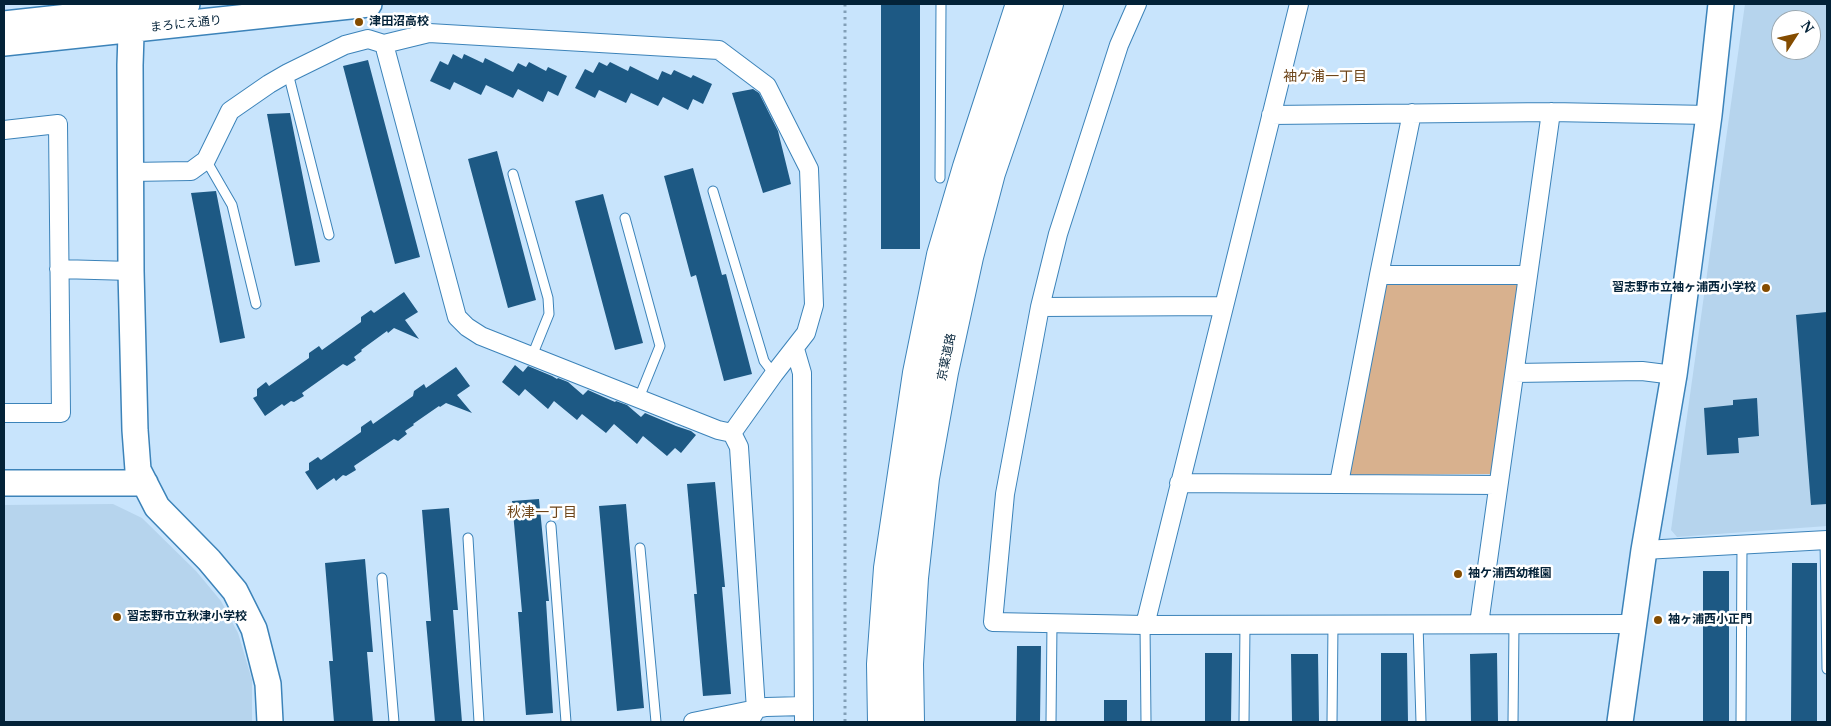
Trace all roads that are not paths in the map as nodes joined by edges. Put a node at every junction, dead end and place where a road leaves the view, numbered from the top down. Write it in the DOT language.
graph roads {
  1 [pos="187,4"];
  2 [pos="369,4"];
  3 [pos="940,4"];
  4 [pos="1020,4"];
  5 [pos="1049,4"];
  6 [pos="1137,4"];
  7 [pos="1299,4"];
  8 [pos="1722,4"];
  9 [pos="132,15"];
  10 [pos="4,24"];
  11 [pos="4,44"];
  12 [pos="384,44"];
  13 [pos="288,74"];
  14 [pos="1551,112"];
  15 [pos="1412,113"];
  16 [pos="1271,115"];
  17 [pos="1708,115"];
  18 [pos="4,130"];
  19 [pos="206,160"];
  20 [pos="130,172"];
  21 [pos="513,174"];
  22 [pos="940,178"];
  23 [pos="713,191"];
  24 [pos="625,218"];
  25 [pos="329,234"];
  26 [pos="59,269"];
  27 [pos="131,271"];
  28 [pos="1379,275"];
  29 [pos="1528,275"];
  30 [pos="256,304"];
  31 [pos="1224,306"];
  32 [pos="1040,307"];
  33 [pos="795,349"];
  34 [pos="532,356"];
  35 [pos="1515,372"];
  36 [pos="774,374"];
  37 [pos="1674,375"];
  38 [pos="639,398"];
  39 [pos="4,413"];
  40 [pos="732,432"];
  41 [pos="4,483"];
  42 [pos="145,483"];
  43 [pos="1179,483"];
  44 [pos="1339,483"];
  45 [pos="1498,485"];
  46 [pos="551,526"];
  47 [pos="468,538"];
  48 [pos="1826,540"];
  49 [pos="1742,545"];
  50 [pos="640,548"];
  51 [pos="1644,550"];
  52 [pos="382,578"];
  53 [pos="1052,623"];
  54 [pos="1333,624"];
  55 [pos="1418,624"];
  56 [pos="1479,624"];
  57 [pos="1514,624"];
  58 [pos="1634,624"];
  59 [pos="1145,625"];
  60 [pos="1245,625"];
  61 [pos="1827,669"];
  62 [pos="804,714"];
  63 [pos="753,716"];
  64 [pos="270,722"];
  65 [pos="394,722"];
  66 [pos="479,722"];
  67 [pos="566,722"];
  68 [pos="656,722"];
  69 [pos="693,722"];
  70 [pos="882,722"];
  71 [pos="910,722"];
  72 [pos="1051,722"];
  73 [pos="1146,722"];
  74 [pos="1244,722"];
  75 [pos="1332,722"];
  76 [pos="1421,722"];
  77 [pos="1514,722"];
  78 [pos="1620,722"];
  79 [pos="1741,722"];
  1 -- 9 [label="street, まろにえ通り"];
  2 -- 9 [label="street, まろにえ通り"];
  3 -- 22 [label="lane"];
  4 -- 70 [label="highway"];
  5 -- 71 [label="highway, 京葉道路"];
  6 -- 32 [label="street"];
  7 -- 16 [label="street"];
  8 -- 17 [label="street"];
  9 -- 10 [label="street, まろにえ通り"];
  9 -- 11 [label="street, まろにえ通り"];
  9 -- 20 [label="street"];
  12 -- 13 [label="street"];
  12 -- 33 [label="street"];
  12 -- 34 [label="street"];
  13 -- 19 [label="street"];
  13 -- 25 [label="lane"];
  14 -- 15 [label="street"];
  14 -- 17 [label="street"];
  14 -- 29 [label="street"];
  15 -- 16 [label="street"];
  15 -- 28 [label="street"];
  16 -- 31 [label="street"];
  17 -- 37 [label="street"];
  18 -- 26 [label="street"];
  19 -- 20 [label="street"];
  19 -- 30 [label="lane"];
  20 -- 27 [label="street"];
  21 -- 34 [label="lane"];
  23 -- 36 [label="lane"];
  24 -- 38 [label="lane"];
  26 -- 27 [label="street"];
  26 -- 39 [label="street"];
  27 -- 42 [label="street"];
  28 -- 29 [label="street"];
  28 -- 44 [label="street"];
  29 -- 35 [label="street"];
  31 -- 32 [label="street"];
  31 -- 43 [label="street"];
  32 -- 53 [label="street"];
  33 -- 36 [label="street"];
  33 -- 62 [label="street"];
  34 -- 38 [label="street"];
  35 -- 37 [label="street"];
  35 -- 45 [label="street"];
  36 -- 40 [label="street"];
  37 -- 51 [label="street"];
  38 -- 40 [label="street"];
  40 -- 63 [label="street"];
  41 -- 42 [label="street"];
  42 -- 64 [label="street"];
  43 -- 44 [label="street"];
  43 -- 59 [label="street"];
  44 -- 45 [label="street"];
  45 -- 56 [label="street"];
  46 -- 67 [label="lane"];
  47 -- 66 [label="lane"];
  48 -- 49 [label="street"];
  48 -- 61 [label="lane"];
  49 -- 51 [label="street"];
  49 -- 79 [label="lane"];
  50 -- 68 [label="lane"];
  51 -- 58 [label="street"];
  52 -- 65 [label="lane"];
  53 -- 59 [label="street"];
  53 -- 72 [label="lane"];
  54 -- 55 [label="street"];
  54 -- 60 [label="street"];
  54 -- 75 [label="lane"];
  55 -- 56 [label="street"];
  55 -- 76 [label="lane"];
  56 -- 57 [label="street"];
  57 -- 58 [label="street"];
  57 -- 77 [label="lane"];
  58 -- 78 [label="street"];
  59 -- 60 [label="street"];
  59 -- 73 [label="lane"];
  60 -- 74 [label="lane"];
  62 -- 63 [label="street"];
  63 -- 69 [label="street"];
}
